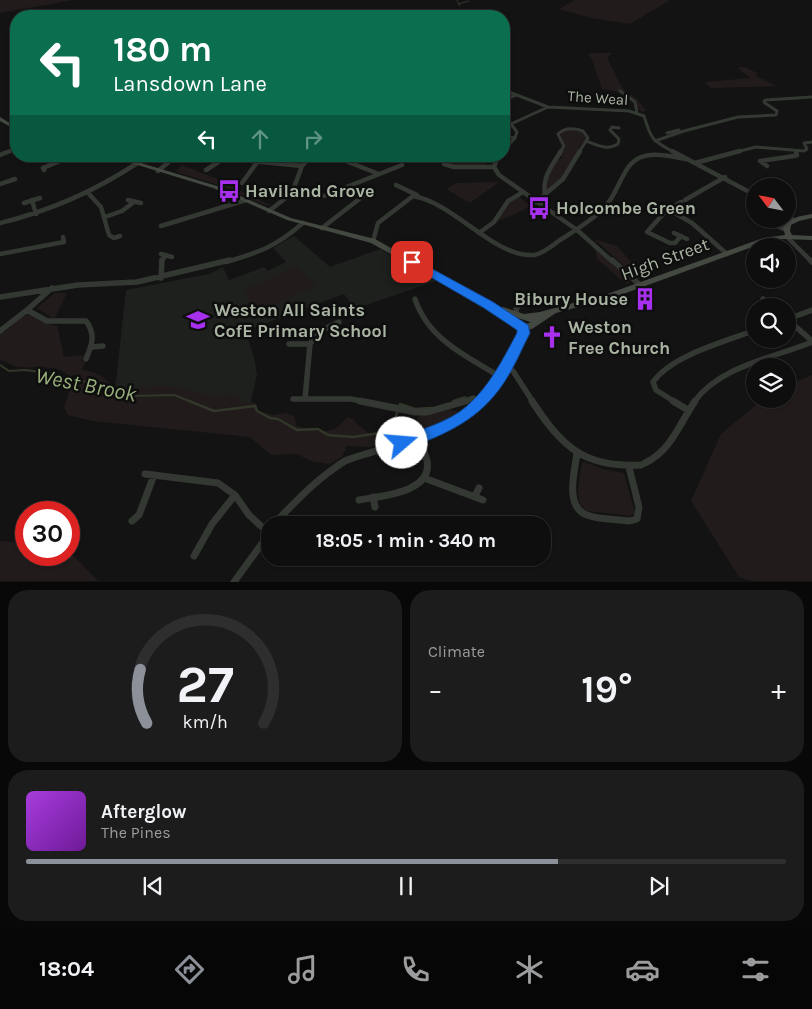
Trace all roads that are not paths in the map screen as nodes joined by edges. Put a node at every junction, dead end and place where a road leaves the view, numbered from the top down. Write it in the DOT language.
graph roads {
  1 [pos="620,91"];
  2 [pos="510,92"];
  3 [pos="516,95"];
  4 [pos="812,97"];
  5 [pos="510,98"];
  6 [pos="548,107"];
  7 [pos="637,113"];
  8 [pos="511,124"];
  9 [pos="700,124"];
  10 [pos="619,128"];
  11 [pos="683,130"];
  12 [pos="667,133"];
  13 [pos="510,137"];
  14 [pos="515,138"];
  15 [pos="586,141"];
  16 [pos="655,141"];
  17 [pos="812,142"];
  18 [pos="510,143"];
  19 [pos="796,152"];
  20 [pos="659,154"];
  21 [pos="685,159"];
  22 [pos="58,162"];
  23 [pos="130,162"];
  24 [pos="169,162"];
  25 [pos="219,162"];
  26 [pos="257,162"];
  27 [pos="267,162"];
  28 [pos="306,162"];
  29 [pos="348,162"];
  30 [pos="445,162"];
  31 [pos="496,162"];
  32 [pos="136,164"];
  33 [pos="695,164"];
  34 [pos="402,165"];
  35 [pos="302,166"];
  36 [pos="767,166"];
  37 [pos="494,167"];
  38 [pos="44,170"];
  39 [pos="158,171"];
  40 [pos="206,171"];
  41 [pos="379,174"];
  42 [pos="725,177"];
  43 [pos="16,179"];
  44 [pos="242,183"];
  45 [pos="2,184"];
  46 [pos="396,185"];
  47 [pos="746,190"];
  48 [pos="523,192"];
  49 [pos="367,193"];
  50 [pos="89,194"];
  51 [pos="417,195"];
  52 [pos="324,196"];
  53 [pos="545,196"];
  54 [pos="40,198"];
  55 [pos="32,200"];
  56 [pos="128,200"];
  57 [pos="246,200"];
  58 [pos="134,202"];
  59 [pos="536,202"];
  60 [pos="24,203"];
  61 [pos="141,203"];
  62 [pos="668,209"];
  63 [pos="268,211"];
  64 [pos="36,214"];
  65 [pos="812,216"];
  66 [pos="105,217"];
  67 [pos="796,217"];
  68 [pos="0,223"];
  69 [pos="303,223"];
  70 [pos="160,226"];
  71 [pos="322,228"];
  72 [pos="776,228"];
  73 [pos="787,228"];
  74 [pos="577,230"];
  75 [pos="479,233"];
  76 [pos="674,233"];
  77 [pos="787,235"];
  78 [pos="120,236"];
  79 [pos="681,236"];
  80 [pos="63,237"];
  81 [pos="812,238"];
  82 [pos="687,239"];
  83 [pos="373,242"];
  84 [pos="0,254"];
  85 [pos="726,254"];
  86 [pos="167,255"];
  87 [pos="812,262"];
  88 [pos="160,278"];
  89 [pos="639,284"];
  90 [pos="52,288"];
  91 [pos="0,296"];
  92 [pos="415,299"];
  93 [pos="524,299"];
  94 [pos="27,310"];
  95 [pos="812,310"];
  96 [pos="554,311"];
  97 [pos="520,317"];
  98 [pos="796,317"];
  99 [pos="328,318"];
  100 [pos="339,322"];
  101 [pos="332,324"];
  102 [pos="528,326"];
  103 [pos="796,327"];
  104 [pos="0,331"];
  105 [pos="746,334"];
  106 [pos="812,342"];
  107 [pos="288,344"];
  108 [pos="310,344"];
  109 [pos="103,346"];
  110 [pos="92,347"];
  111 [pos="86,358"];
  112 [pos="506,368"];
  113 [pos="501,377"];
  114 [pos="293,399"];
  115 [pos="305,399"];
  116 [pos="482,401"];
  117 [pos="688,410"];
  118 [pos="417,439"];
  119 [pos="577,453"];
  120 [pos="629,466"];
  121 [pos="145,474"];
  122 [pos="154,476"];
  123 [pos="424,478"];
  124 [pos="479,488"];
  125 [pos="236,495"];
  126 [pos="374,496"];
  127 [pos="475,496"];
  128 [pos="359,500"];
  129 [pos="483,500"];
  130 [pos="375,507"];
  131 [pos="280,516"];
  132 [pos="132,521"];
  133 [pos="261,526"];
  134 [pos="261,543"];
  135 [pos="194,556"];
  136 [pos="234,582"];
  1 -- 7 [label="street"];
  2 -- 3 [label="street"];
  3 -- 5 [label="street"];
  3 -- 6 [label="street"];
  4 -- 11 [label="street"];
  6 -- 7 [label="street, The Weal"];
  6 -- 8 [label="street, The Weal"];
  7 -- 16 [label="street, The Weal"];
  8 -- 14 [label="street"];
  9 -- 11 [label="street"];
  10 -- 15 [label="street"];
  11 -- 12 [label="street"];
  11 -- 16 [label="street"];
  13 -- 14 [label="street"];
  14 -- 18 [label="street"];
  15 -- 53 [label="street"];
  15 -- 53 [label="street"];
  16 -- 20 [label="street, The Weal"];
  16 -- 21 [label="street"];
  17 -- 19 [label="street"];
  19 -- 33 [label="street"];
  19 -- 36 [label="street"];
  20 -- 21 [label="street"];
  20 -- 74 [label="street"];
  21 -- 33 [label="street"];
  22 -- 38 [label="street"];
  23 -- 32 [label="street"];
  24 -- 39 [label="street"];
  25 -- 40 [label="street"];
  26 -- 44 [label="street"];
  27 -- 35 [label="street"];
  28 -- 35 [label="street"];
  29 -- 41 [label="street"];
  30 -- 37 [label="street"];
  31 -- 37 [label="street"];
  32 -- 39 [label="street"];
  32 -- 50 [label="street"];
  33 -- 42 [label="street"];
  34 -- 41 [label="street"];
  35 -- 63 [label="street"];
  37 -- 48 [label="street"];
  39 -- 57 [label="street"];
  41 -- 52 [label="street"];
  42 -- 47 [label="street"];
  42 -- 62 [label="street"];
  43 -- 45 [label="street"];
  46 -- 51 [label="street"];
  48 -- 59 [label="street"];
  48 -- 75 [label="street"];
  49 -- 71 [label="street"];
  50 -- 64 [label="street"];
  50 -- 66 [label="street"];
  51 -- 75 [label="street"];
  51 -- 83 [label="street"];
  53 -- 59 [label="street"];
  54 -- 55 [label="street"];
  55 -- 60 [label="street"];
  55 -- 64 [label="street"];
  56 -- 58 [label="street"];
  57 -- 63 [label="street"];
  57 -- 70 [label="street"];
  58 -- 61 [label="street"];
  58 -- 66 [label="street"];
  59 -- 74 [label="street"];
  62 -- 79 [label="street"];
  62 -- 85 [label="street"];
  63 -- 69 [label="street"];
  64 -- 68 [label="street"];
  65 -- 67 [label="street"];
  66 -- 78 [label="street"];
  69 -- 71 [label="street"];
  69 -- 88 [label="street"];
  71 -- 83 [label="street"];
  72 -- 77 [label="street"];
  73 -- 77 [label="street"];
  74 -- 75 [label="street"];
  74 -- 89 [label="street"];
  76 -- 79 [label="street"];
  77 -- 81 [label="street, High Street"];
  77 -- 85 [label="street, High Street"];
  77 -- 87 [label="street"];
  79 -- 82 [label="street"];
  80 -- 84 [label="street"];
  83 -- 97 [label="street"];
  85 -- 89 [label="street, High Street"];
  86 -- 88 [label="street"];
  88 -- 90 [label="street"];
  89 -- 96 [label="street, High Street"];
  90 -- 91 [label="street"];
  90 -- 94 [label="street"];
  92 -- 113 [label="street"];
  93 -- 97 [label="street"];
  94 -- 104 [label="street"];
  94 -- 110 [label="street"];
  95 -- 98 [label="street"];
  96 -- 97 [label="street, High Street"];
  96 -- 102 [label="street, High Street"];
  97 -- 102 [label="street"];
  97 -- 102 [label="street"];
  99 -- 101 [label="street"];
  100 -- 101 [label="street"];
  101 -- 108 [label="street"];
  102 -- 112 [label="street"];
  103 -- 106 [label="street"];
  105 -- 117 [label="street"];
  106 -- 117 [label="street"];
  107 -- 108 [label="street"];
  108 -- 115 [label="street"];
  109 -- 110 [label="street"];
  110 -- 111 [label="street"];
  112 -- 113 [label="street"];
  112 -- 119 [label="street"];
  113 -- 116 [label="street"];
  114 -- 115 [label="street"];
  115 -- 116 [label="street"];
  116 -- 118 [label="street"];
  117 -- 120 [label="street"];
  118 -- 123 [label="street"];
  118 -- 131 [label="street"];
  119 -- 120 [label="street"];
  119 -- 120 [label="street"];
  121 -- 122 [label="street"];
  122 -- 125 [label="street"];
  122 -- 132 [label="street"];
  123 -- 126 [label="street"];
  123 -- 127 [label="street"];
  124 -- 127 [label="street"];
  125 -- 133 [label="street"];
  125 -- 135 [label="street"];
  126 -- 128 [label="street"];
  126 -- 130 [label="street"];
  127 -- 129 [label="street"];
  134 -- 136 [label="street"];
}
